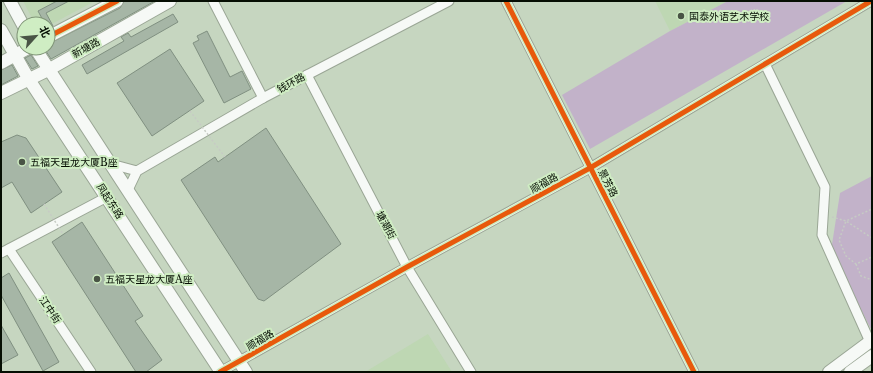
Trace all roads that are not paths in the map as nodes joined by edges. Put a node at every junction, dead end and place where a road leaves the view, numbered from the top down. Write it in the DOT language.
graph roads {
  1 [pos="10,1"];
  2 [pos="117,1"];
  3 [pos="170,1"];
  4 [pos="213,1"];
  5 [pos="449,1"];
  6 [pos="871,1"];
  7 [pos="510,2"];
  8 [pos="18,16"];
  9 [pos="1,30"];
  10 [pos="56,33"];
  11 [pos="14,55"];
  12 [pos="40,56"];
  13 [pos="1,63"];
  14 [pos="765,64"];
  15 [pos="48,70"];
  16 [pos="307,75"];
  17 [pos="28,78"];
  18 [pos="1,93"];
  19 [pos="263,98"];
  20 [pos="111,164"];
  21 [pos="590,168"];
  22 [pos="137,172"];
  23 [pos="128,190"];
  24 [pos="107,197"];
  25 [pos="5,251"];
  26 [pos="408,267"];
  27 [pos="871,341"];
  28 [pos="872,356"];
  29 [pos="243,367"];
  30 [pos="92,372"];
  31 [pos="220,372"];
  32 [pos="471,372"];
  33 [pos="694,372"];
  34 [pos="829,372"];
  35 [pos="850,372"];
  1 -- 8 [label="main road"];
  2 -- 10 [label="main road"];
  3 -- 15 [label="main road, 新塘路"];
  4 -- 19 [label="street"];
  5 -- 16 [label="street, 钱环路"];
  6 -- 14 [label="street, 顺福路"];
  7 -- 21 [label="street, 景芳路"];
  9 -- 11 [label="main road, 凤起东路"];
  11 -- 13 [label="main road"];
  11 -- 17 [label="main road, 凤起东路"];
  12 -- 15 [label="main road, 凤起东路"];
  14 -- 21 [label="street, 顺福路"];
  14 -- 27 [label="street"];
  15 -- 17 [label="main road, 新塘路"];
  15 -- 20 [label="main road, 凤起东路"];
  16 -- 19 [label="street, 钱环路"];
  16 -- 26 [label="street, 塘潮街"];
  17 -- 18 [label="main road, 新塘路"];
  17 -- 24 [label="main road, 凤起东路"];
  19 -- 22 [label="street, 钱环路"];
  20 -- 22 [label="street"];
  20 -- 23 [label="main road, 凤起东路"];
  21 -- 26 [label="street, 顺福路"];
  21 -- 33 [label="street, 景芳路"];
  22 -- 23 [label="street"];
  23 -- 29 [label="main road, 凤起东路"];
  24 -- 25 [label="street"];
  24 -- 31 [label="main road, 凤起东路"];
  25 -- 30 [label="street, 江中街"];
  26 -- 29 [label="street, 顺福路"];
  26 -- 32 [label="street, 塘潮街"];
  27 -- 34 [label="main road"];
  28 -- 35 [label="main road"];
  29 -- 31 [label="street, 顺福路"];
}
